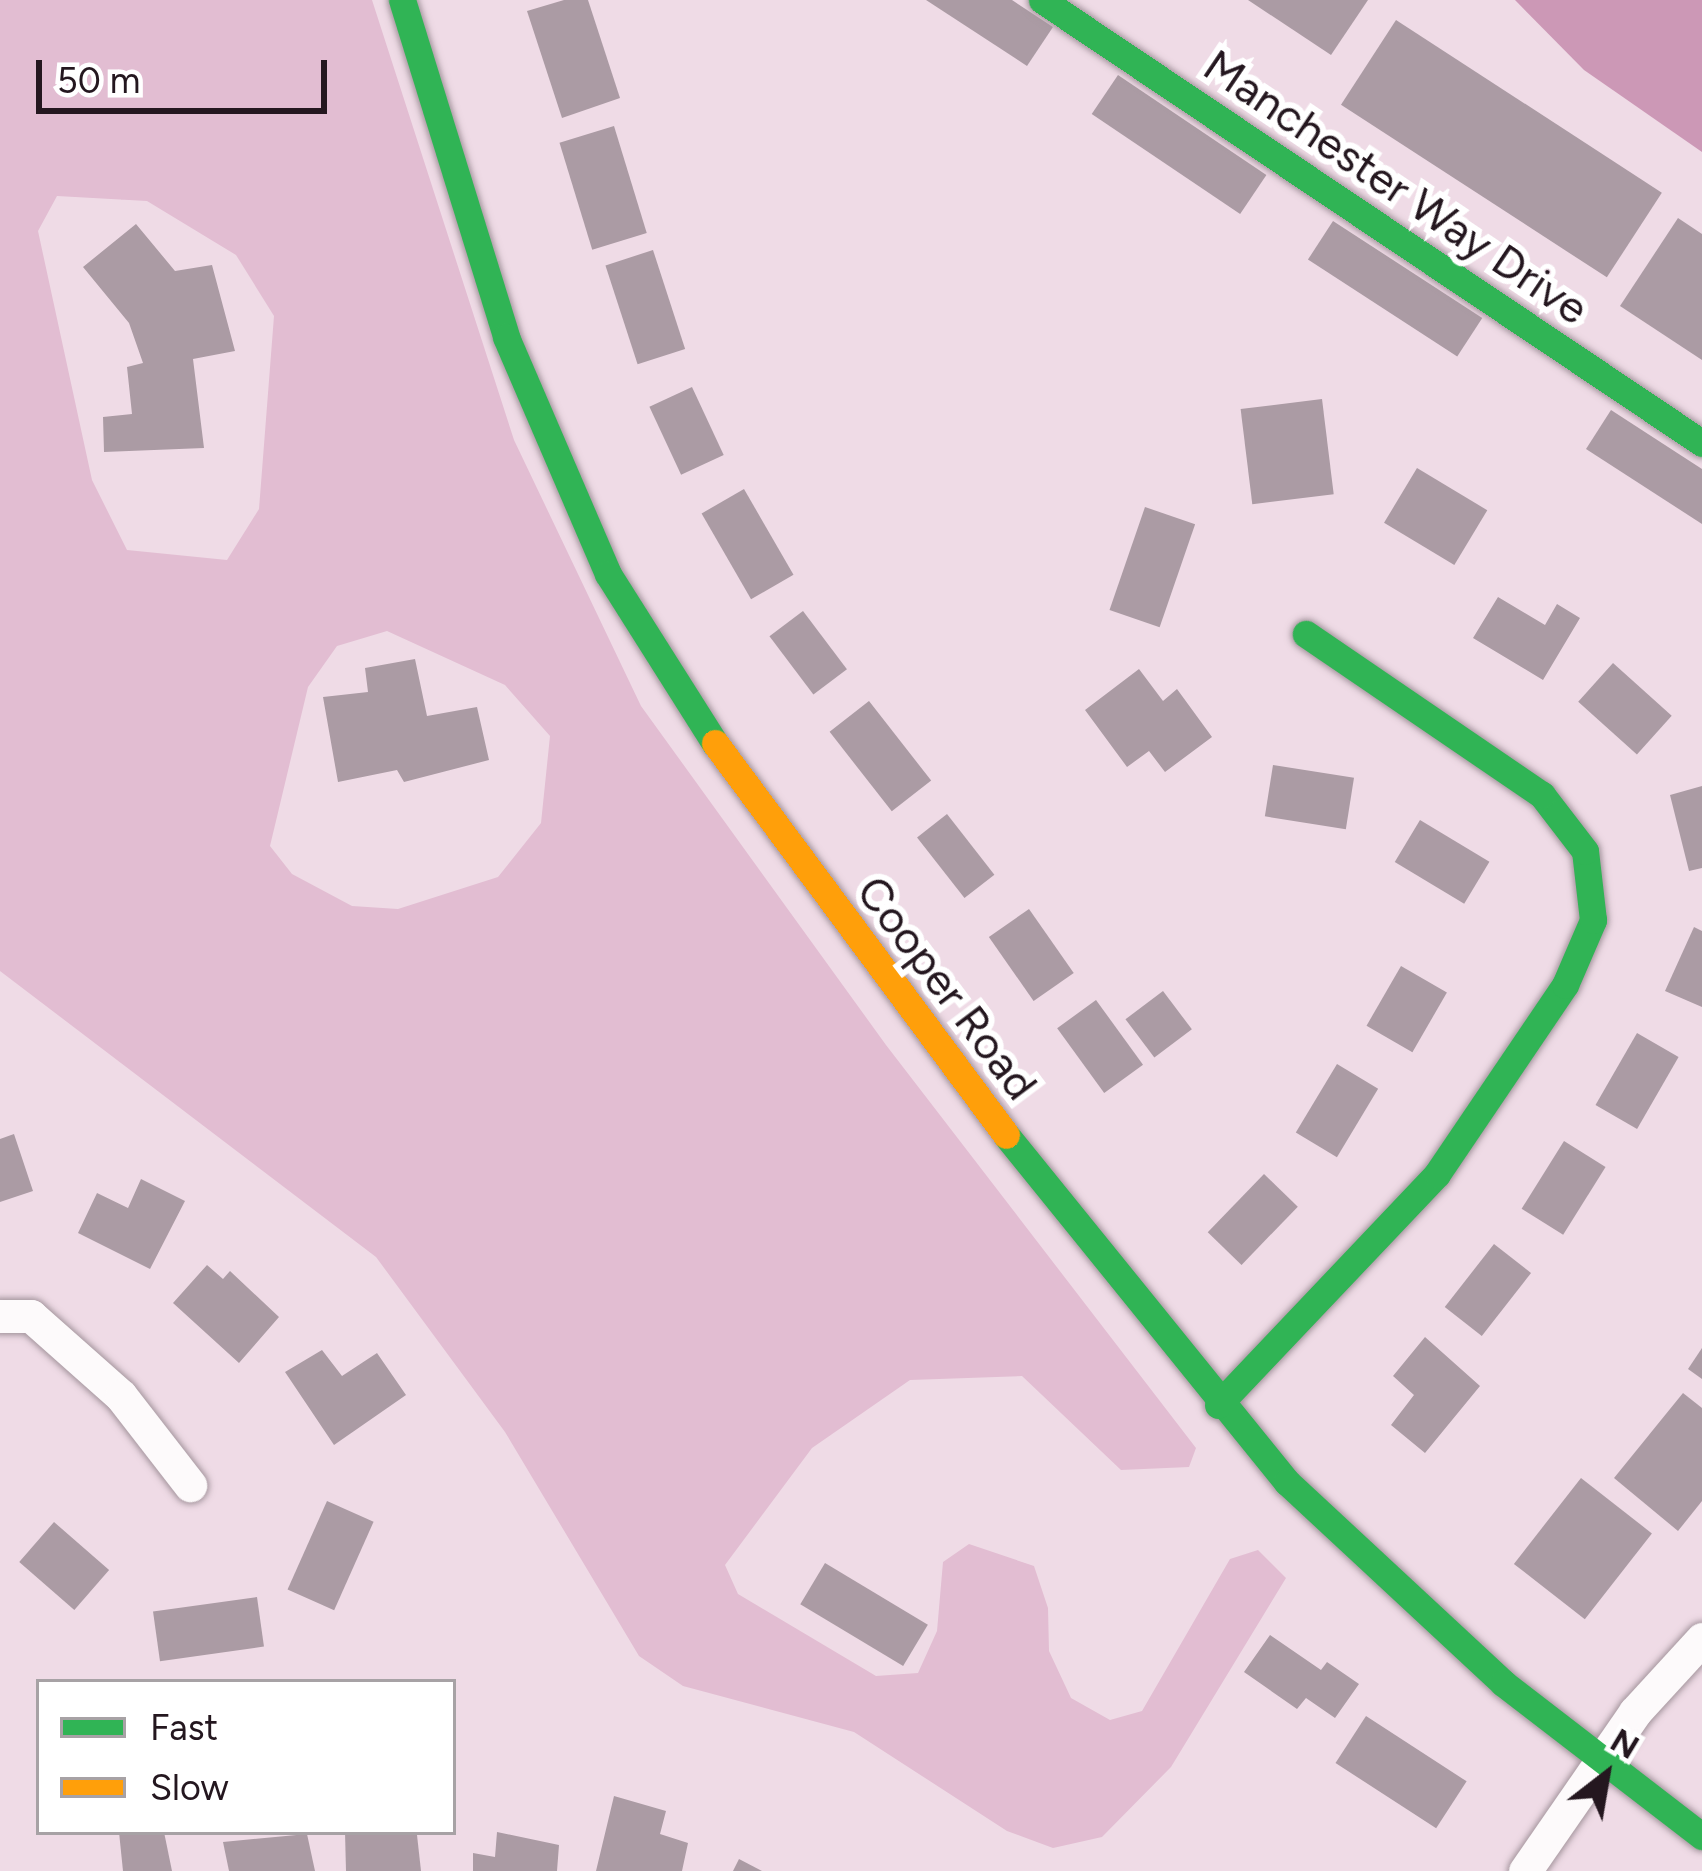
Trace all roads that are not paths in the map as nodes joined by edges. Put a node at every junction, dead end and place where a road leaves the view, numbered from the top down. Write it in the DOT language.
graph roads {
  1 [pos="402,0"];
  2 [pos="1042,0"];
  3 [pos="1702,443"];
  4 [pos="1306,634"];
  5 [pos="0,1316"];
  6 [pos="1218,1405"];
  7 [pos="190,1485"];
  8 [pos="1702,1639"];
  9 [pos="1600,1761"];
  10 [pos="1702,1836"];
  11 [pos="1525,1871"];
  1 -- 6 [label="street, Cooper Road"];
  2 -- 3 [label="street, Manchester Way Drive"];
  4 -- 6 [label="street"];
  5 -- 7 [label="street"];
  6 -- 9 [label="street, Cooper Road"];
  8 -- 9 [label="street"];
  9 -- 10 [label="street, Cooper Road"];
  9 -- 11 [label="street"];
}
